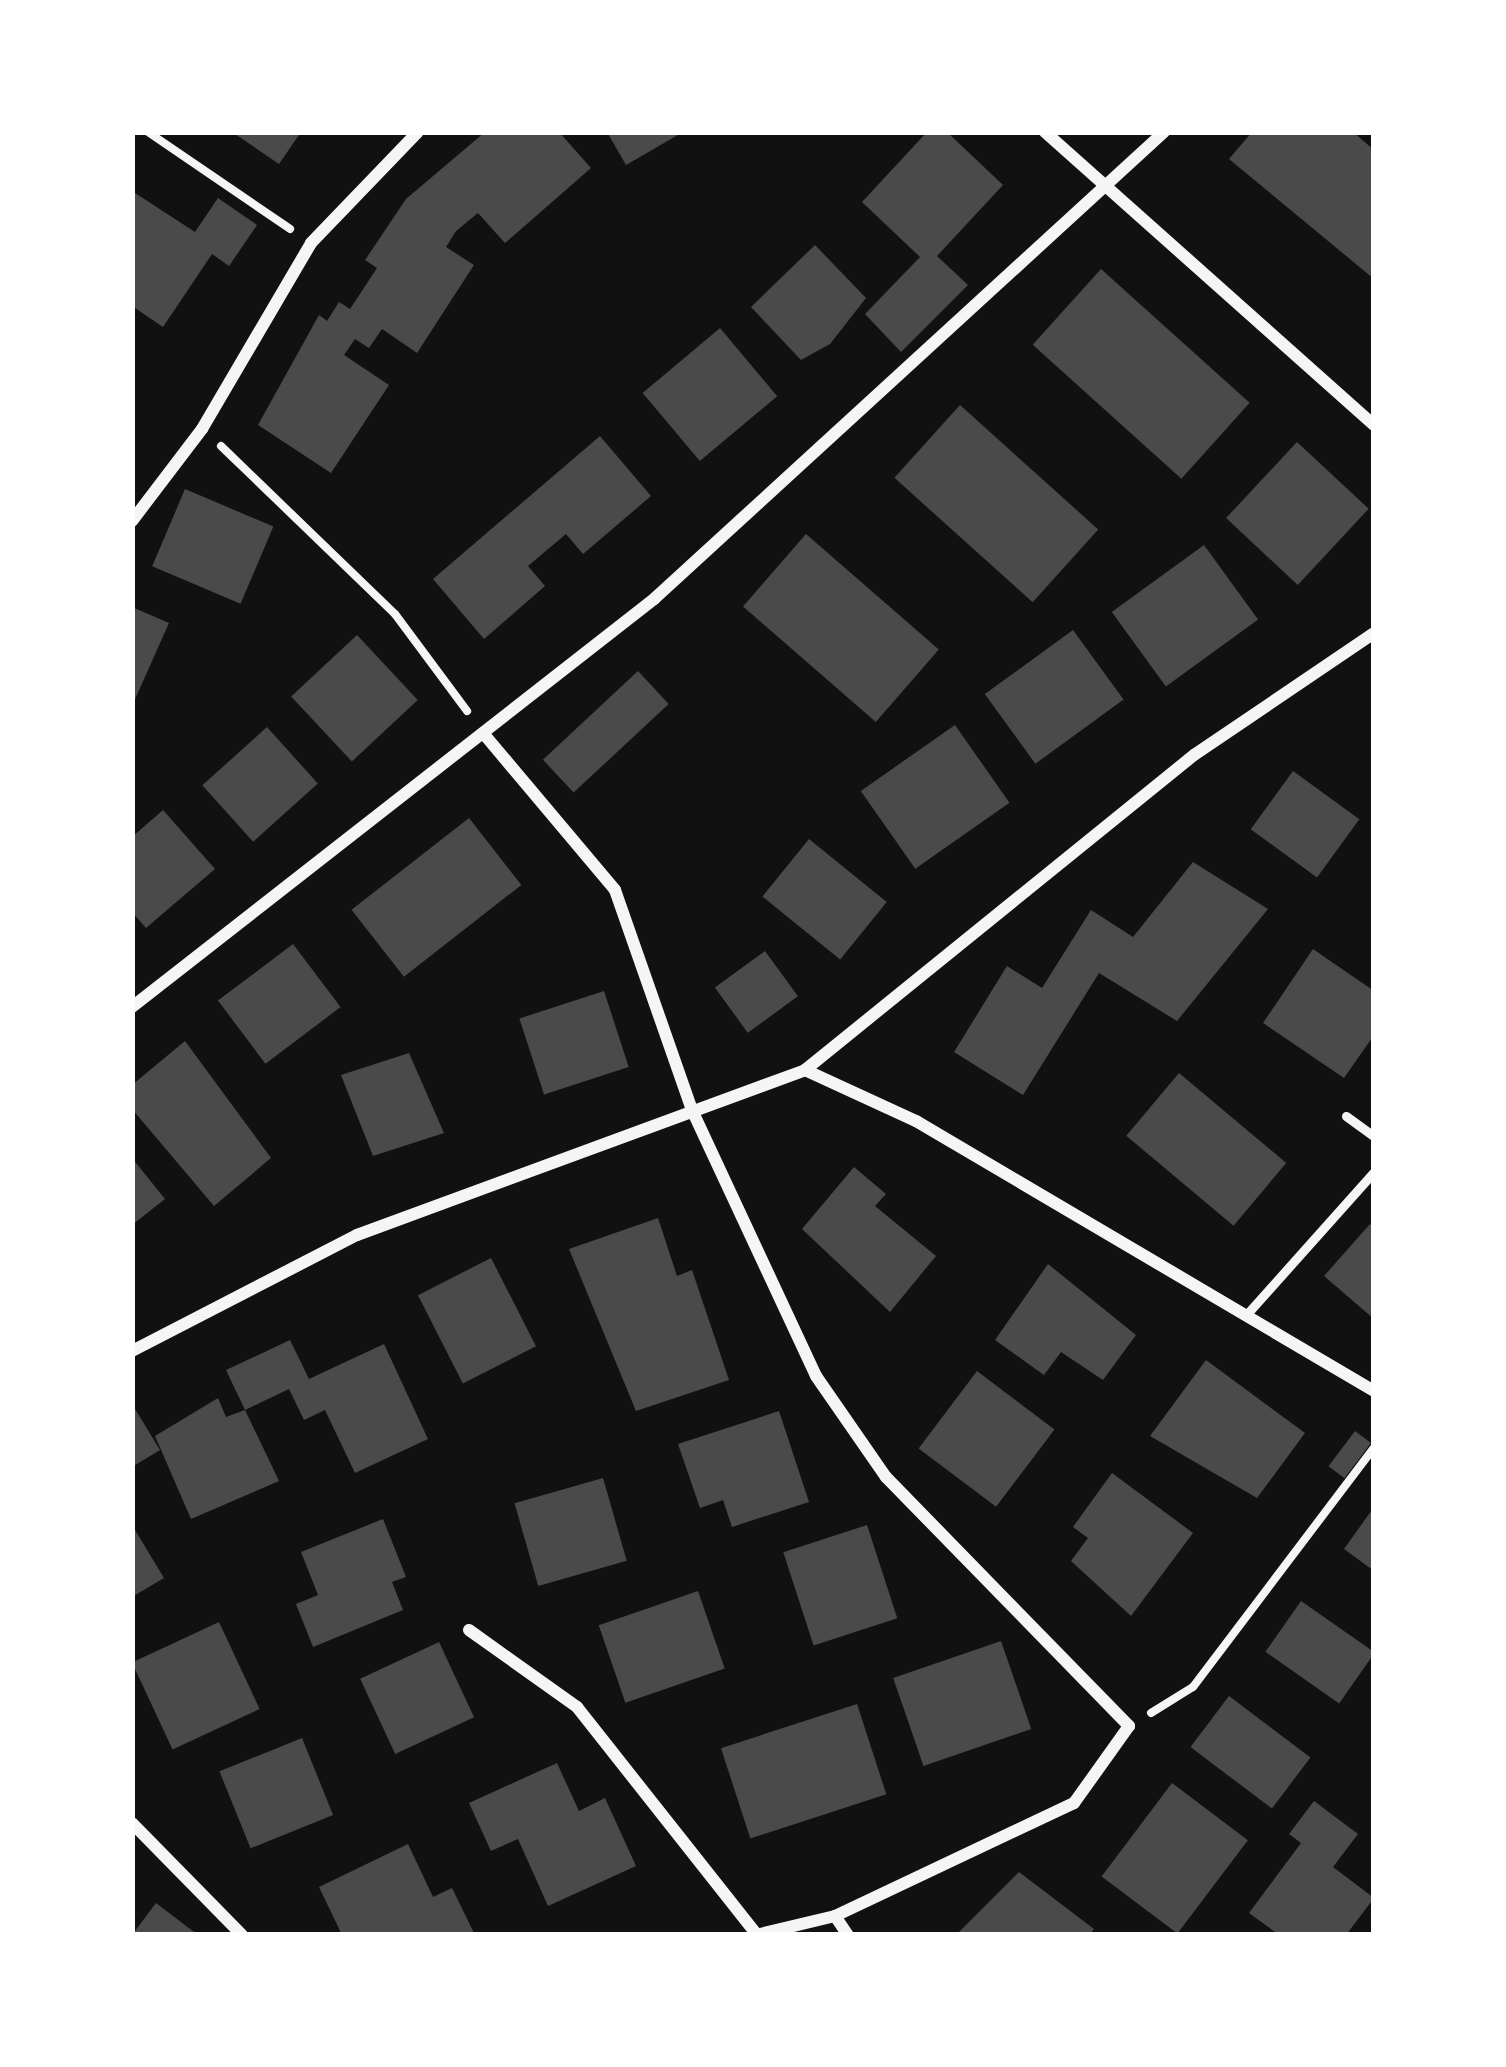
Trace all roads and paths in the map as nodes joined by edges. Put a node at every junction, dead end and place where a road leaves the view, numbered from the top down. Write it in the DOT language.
graph roads {
  1 [pos="148,132"];
  2 [pos="418,132"];
  3 [pos="1045,132"];
  4 [pos="1164,132"];
  5 [pos="1107,187"];
  6 [pos="311,243"];
  7 [pos="1374,425"];
  8 [pos="202,429"];
  9 [pos="132,520"];
  10 [pos="1374,633"];
  11 [pos="483,733"];
  12 [pos="132,1007"];
  13 [pos="806,1070"];
  14 [pos="692,1110"];
  15 [pos="1346,1116"];
  16 [pos="1374,1136"];
  17 [pos="1374,1172"];
  18 [pos="1246,1315"];
  19 [pos="132,1351"];
  20 [pos="1374,1391"];
  21 [pos="1374,1448"];
  22 [pos="469,1630"];
  23 [pos="1129,1726"];
  24 [pos="132,1823"];
  25 [pos="835,1916"];
  26 [pos="242,1935"];
  27 [pos="756,1935"];
  28 [pos="848,1935"];
  1 -- 6 [label="path"];
  2 -- 6 [label="street"];
  3 -- 5 [label="street"];
  4 -- 5 [label="street"];
  5 -- 7 [label="street"];
  5 -- 11 [label="street"];
  6 -- 8 [label="street"];
  8 -- 9 [label="street"];
  8 -- 11 [label="path"];
  10 -- 13 [label="street"];
  11 -- 12 [label="street"];
  11 -- 14 [label="street"];
  13 -- 14 [label="street"];
  13 -- 18 [label="street"];
  14 -- 19 [label="street"];
  14 -- 23 [label="street"];
  15 -- 16 [label="lane"];
  17 -- 18 [label="lane"];
  18 -- 20 [label="street"];
  21 -- 23 [label="path"];
  22 -- 27 [label="street"];
  23 -- 25 [label="street"];
  24 -- 26 [label="street"];
  25 -- 27 [label="street"];
  25 -- 28 [label="street"];
}
